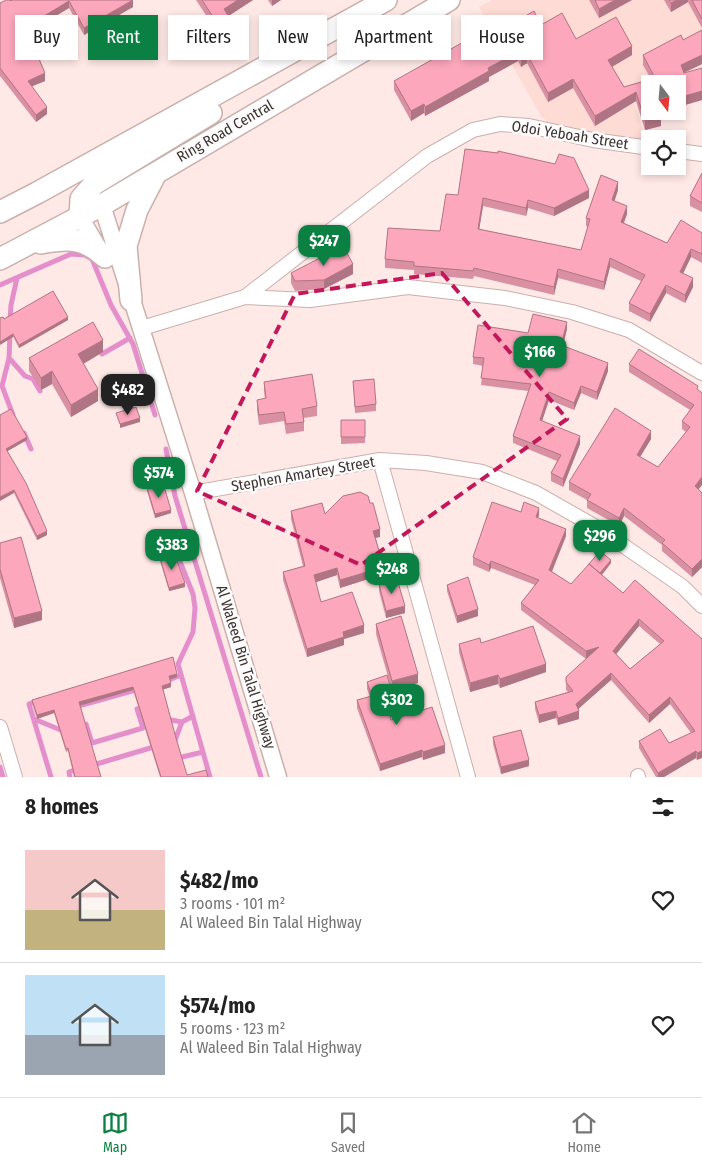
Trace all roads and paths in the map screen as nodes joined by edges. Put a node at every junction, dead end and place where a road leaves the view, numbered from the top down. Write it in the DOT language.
graph roads {
  1 [pos="386,0"];
  2 [pos="449,0"];
  3 [pos="240,81"];
  4 [pos="641,147"];
  5 [pos="686,152"];
  6 [pos="702,154"];
  7 [pos="157,172"];
  8 [pos="37,194"];
  9 [pos="102,205"];
  10 [pos="81,208"];
  11 [pos="0,212"];
  12 [pos="21,248"];
  13 [pos="104,257"];
  14 [pos="0,259"];
  15 [pos="245,297"];
  16 [pos="131,300"];
  17 [pos="142,328"];
  18 [pos="702,373"];
  19 [pos="380,460"];
  20 [pos="193,493"];
  21 [pos="702,606"];
  22 [pos="0,727"];
  23 [pos="15,777"];
  24 [pos="278,777"];
  25 [pos="468,777"];
  1 -- 3 [label="main road"];
  2 -- 7 [label="main road, Ring Road Central"];
  3 -- 8 [label="main road"];
  3 -- 10 [label="main road"];
  4 -- 15 [label="street, Odoi Yeboah Street"];
  5 -- 6 [label="street"];
  7 -- 9 [label="main road, Ring Road Central"];
  7 -- 16 [label="main road"];
  8 -- 10 [label="main road"];
  8 -- 11 [label="main road"];
  9 -- 10 [label="main road, Ring Road Central"];
  9 -- 16 [label="street, Al Waleed Bin Talal Highway"];
  10 -- 12 [label="main road, Ring Road Central"];
  10 -- 13 [label="street, Al Waleed Bin Talal Highway"];
  12 -- 13 [label="main road"];
  12 -- 14 [label="main road, Ring Road Central"];
  13 -- 16 [label="street, Al Waleed Bin Talal Highway"];
  15 -- 17 [label="street"];
  15 -- 18 [label="street"];
  16 -- 17 [label="street, Al Waleed Bin Talal Highway"];
  17 -- 20 [label="street, Al Waleed Bin Talal Highway"];
  19 -- 20 [label="street, Stephen Amartey Street"];
  19 -- 21 [label="street, Stephen Amartey Street"];
  19 -- 25 [label="street"];
  20 -- 24 [label="street, Al Waleed Bin Talal Highway"];
  22 -- 23 [label="street"];
}
